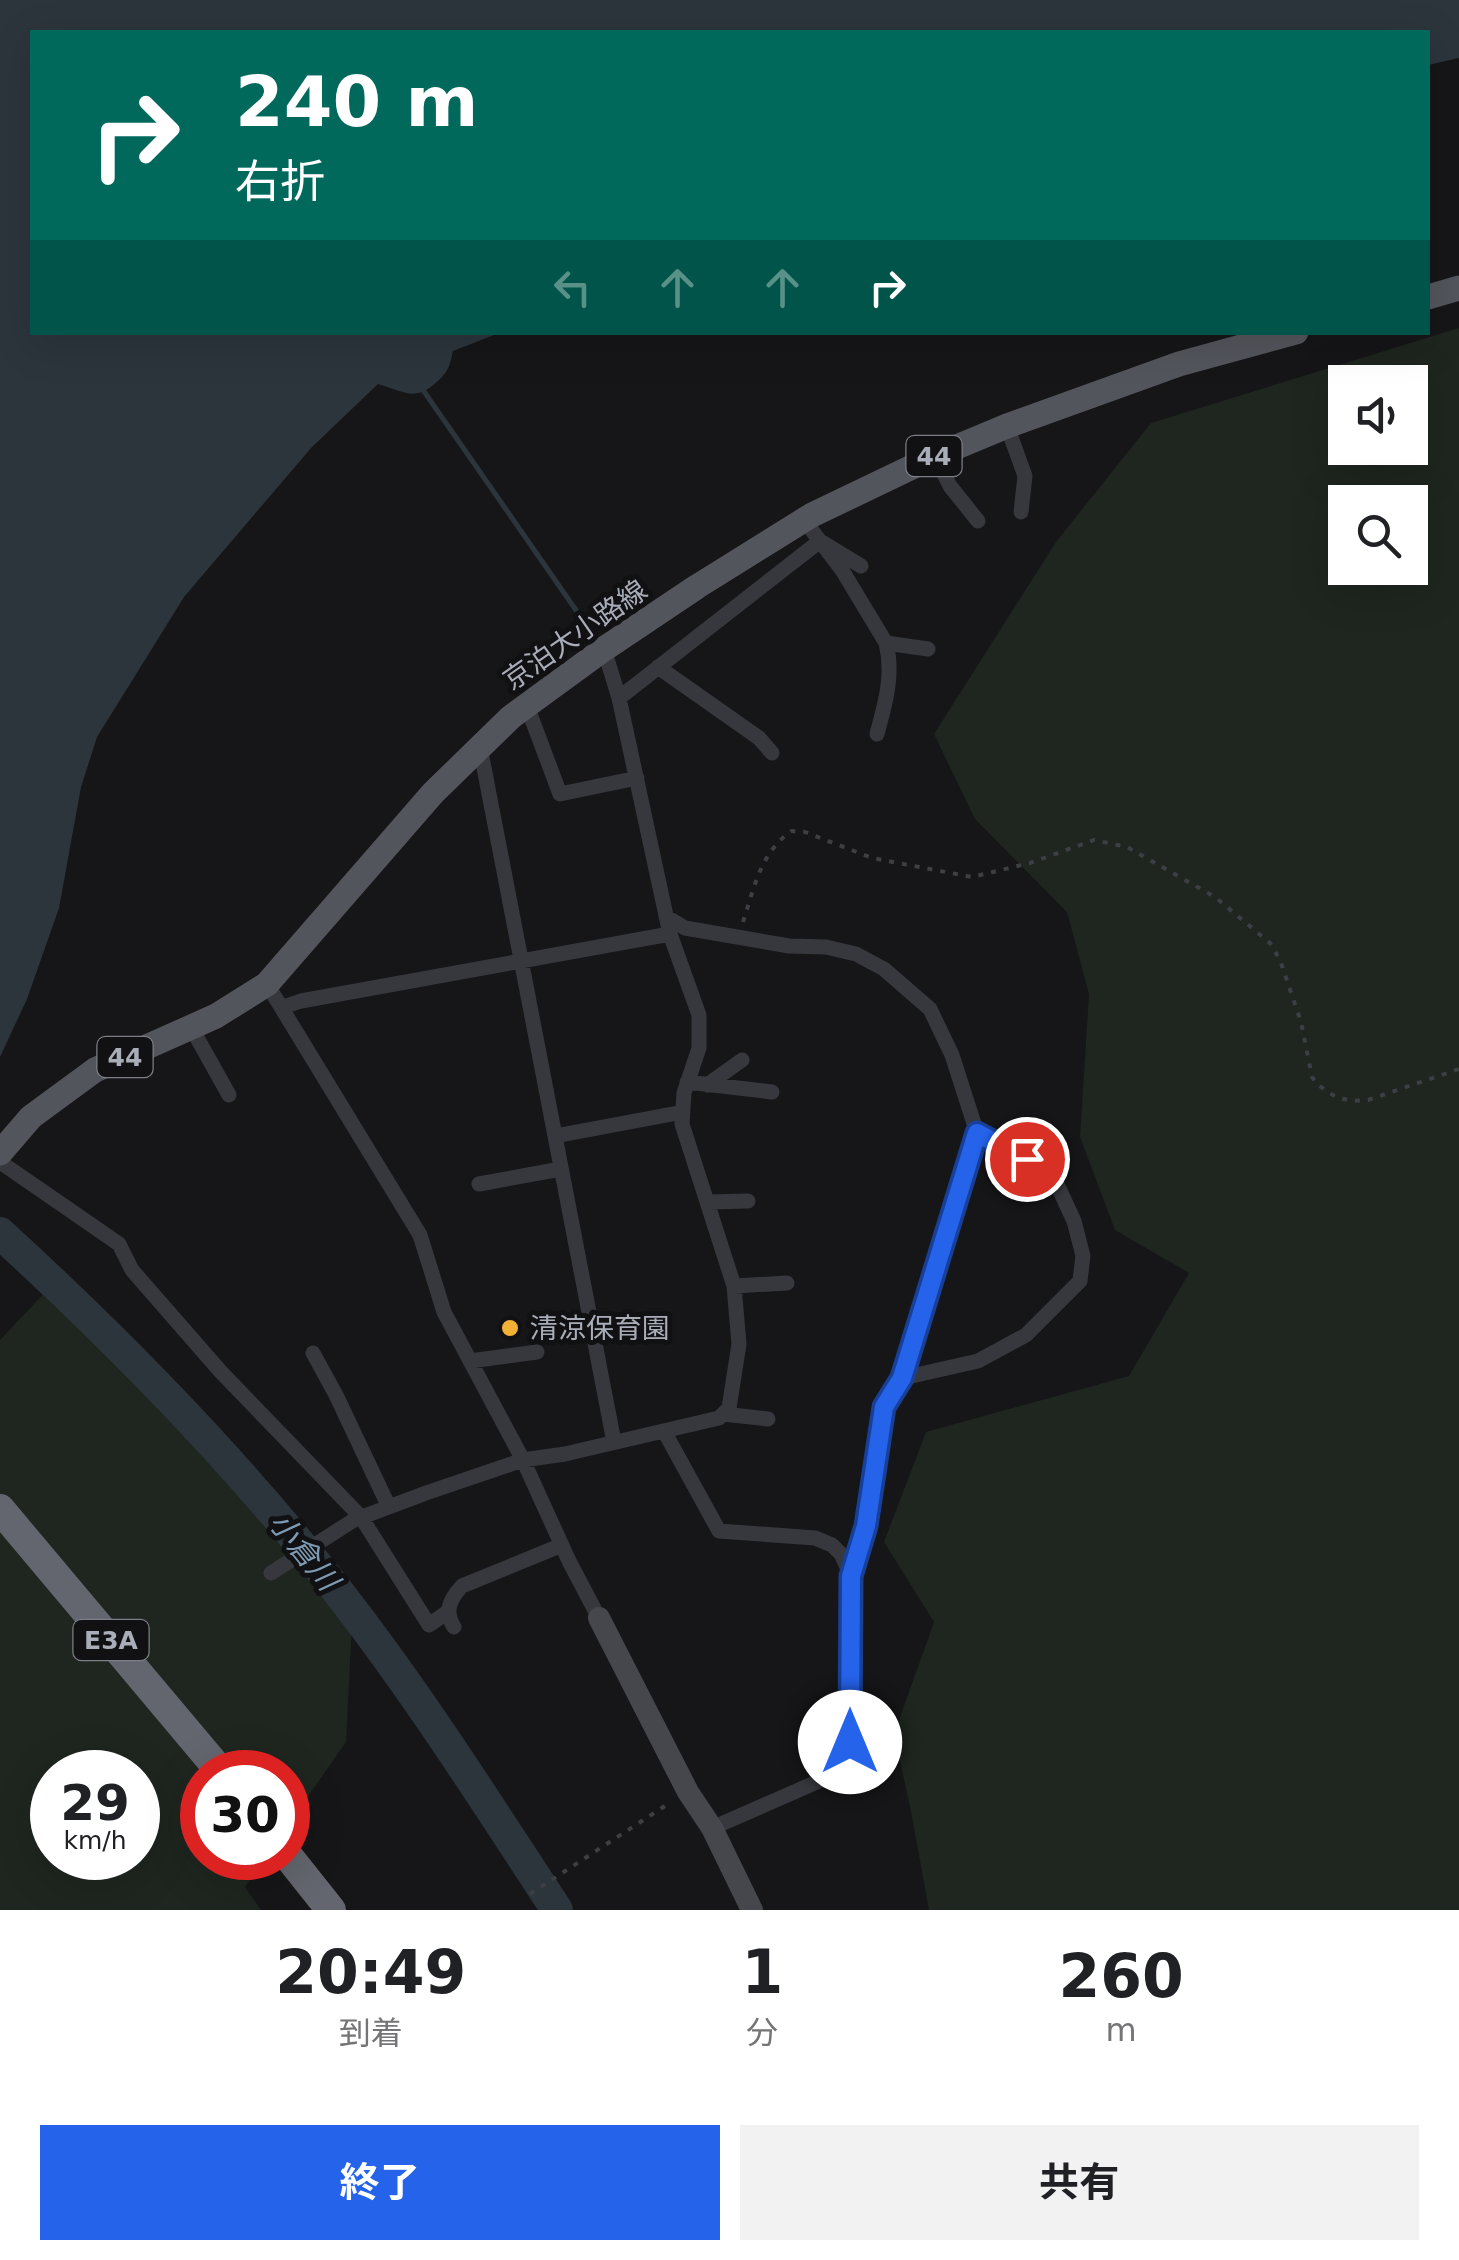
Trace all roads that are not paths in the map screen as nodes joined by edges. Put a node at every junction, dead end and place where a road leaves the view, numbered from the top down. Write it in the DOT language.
graph roads {
  1 [pos="1459,288"];
  2 [pos="1430,296"];
  3 [pos="1285,335"];
  4 [pos="1007,426"];
  5 [pos="935,456"];
  6 [pos="1020,512"];
  7 [pos="978,521"];
  8 [pos="812,531"];
  9 [pos="861,566"];
  10 [pos="886,644"];
  11 [pos="928,648"];
  12 [pos="604,649"];
  13 [pos="658,667"];
  14 [pos="619,698"];
  15 [pos="527,706"];
  16 [pos="877,734"];
  17 [pos="480,747"];
  18 [pos="772,754"];
  19 [pos="637,778"];
  20 [pos="669,926"];
  21 [pos="521,961"];
  22 [pos="267,984"];
  23 [pos="283,1007"];
  24 [pos="191,1027"];
  25 [pos="742,1060"];
  26 [pos="687,1082"];
  27 [pos="707,1084"];
  28 [pos="772,1092"];
  29 [pos="229,1096"];
  30 [pos="682,1112"];
  31 [pos="977,1133"];
  32 [pos="555,1136"];
  33 [pos="0,1153"];
  34 [pos="0,1162"];
  35 [pos="562,1169"];
  36 [pos="478,1184"];
  37 [pos="748,1200"];
  38 [pos="708,1202"];
  39 [pos="787,1283"];
  40 [pos="734,1286"];
  41 [pos="313,1352"];
  42 [pos="537,1352"];
  43 [pos="470,1361"];
  44 [pos="902,1378"];
  45 [pos="722,1414"];
  46 [pos="768,1420"];
  47 [pos="664,1430"];
  48 [pos="614,1442"];
  49 [pos="523,1460"];
  50 [pos="389,1506"];
  51 [pos="0,1509"];
  52 [pos="358,1518"];
  53 [pos="562,1545"];
  54 [pos="272,1573"];
  55 [pos="851,1576"];
  56 [pos="599,1618"];
  57 [pos="203,1750"];
  58 [pos="712,1828"];
  59 [pos="307,1880"];
  60 [pos="331,1910"];
  61 [pos="752,1910"];
  1 -- 2 [label="main road"];
  3 -- 4 [label="main road, 京泊大小路線 / 44"];
  4 -- 5 [label="main road, 京泊大小路線 / 44"];
  4 -- 6 [label="street"];
  5 -- 7 [label="street"];
  5 -- 8 [label="main road, 京泊大小路線 / 44"];
  8 -- 9 [label="street"];
  8 -- 10 [label="street"];
  8 -- 12 [label="main road, 京泊大小路線 / 44"];
  8 -- 13 [label="street"];
  10 -- 11 [label="street"];
  10 -- 16 [label="street"];
  12 -- 14 [label="street"];
  12 -- 15 [label="main road, 京泊大小路線 / 44"];
  13 -- 14 [label="street"];
  13 -- 18 [label="street"];
  14 -- 19 [label="street"];
  15 -- 17 [label="main road, 京泊大小路線 / 44"];
  15 -- 19 [label="street"];
  17 -- 21 [label="street"];
  17 -- 22 [label="main road, 京泊大小路線 / 44"];
  19 -- 20 [label="street"];
  20 -- 21 [label="street"];
  20 -- 26 [label="street"];
  20 -- 31 [label="street"];
  21 -- 23 [label="street"];
  21 -- 32 [label="street"];
  22 -- 23 [label="street"];
  22 -- 24 [label="main road, 京泊大小路線 / 44"];
  23 -- 43 [label="street"];
  24 -- 29 [label="street"];
  24 -- 33 [label="main road, 京泊大小路線 / 44"];
  25 -- 27 [label="street"];
  26 -- 27 [label="street"];
  26 -- 30 [label="street"];
  27 -- 28 [label="street"];
  30 -- 32 [label="street"];
  30 -- 38 [label="street"];
  31 -- 44 [label="street"];
  31 -- 44 [label="street"];
  32 -- 35 [label="street"];
  34 -- 52 [label="street"];
  35 -- 36 [label="street"];
  35 -- 48 [label="street"];
  37 -- 38 [label="street"];
  38 -- 40 [label="street"];
  39 -- 40 [label="street"];
  40 -- 45 [label="street"];
  41 -- 50 [label="street"];
  42 -- 43 [label="street"];
  43 -- 49 [label="street"];
  44 -- 55 [label="street"];
  45 -- 46 [label="street"];
  45 -- 47 [label="street"];
  47 -- 48 [label="street"];
  47 -- 55 [label="street"];
  48 -- 49 [label="street"];
  49 -- 50 [label="street"];
  49 -- 53 [label="street"];
  50 -- 52 [label="street"];
  51 -- 57 [label="highway, E3A"];
  52 -- 53 [label="street"];
  52 -- 54 [label="street"];
  53 -- 56 [label="street"];
  55 -- 58 [label="street"];
  56 -- 58 [label="street"];
  58 -- 61 [label="street"];
  59 -- 60 [label="highway"];
}
